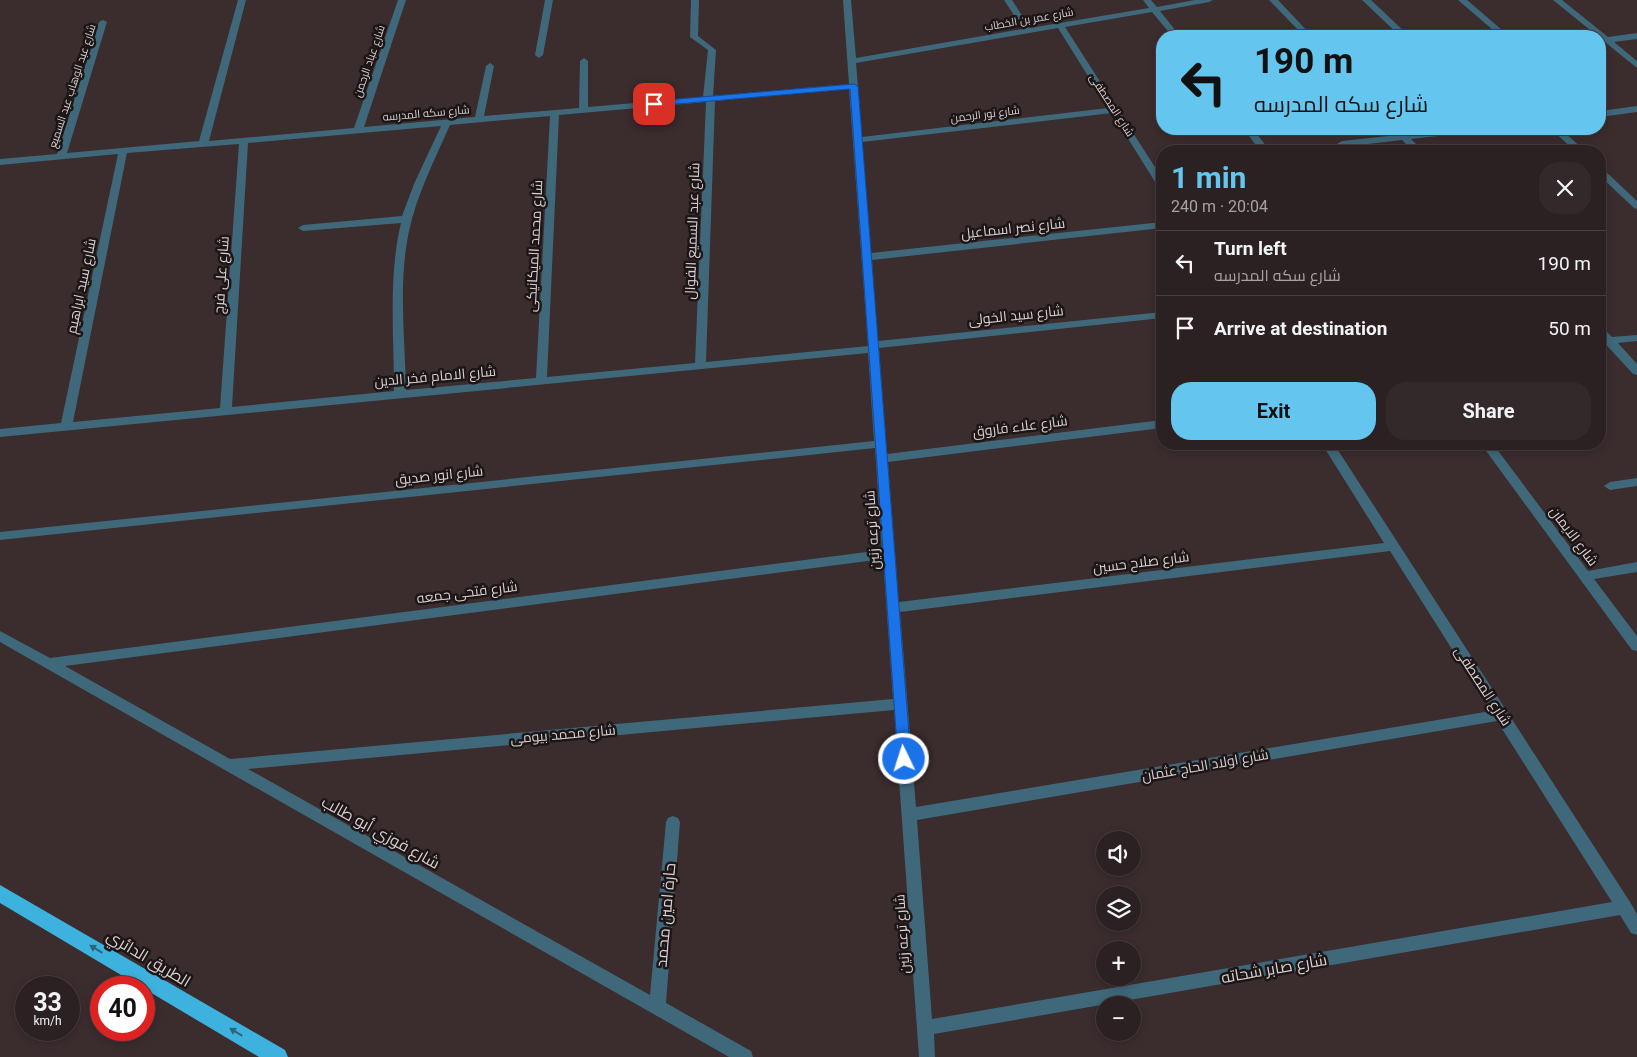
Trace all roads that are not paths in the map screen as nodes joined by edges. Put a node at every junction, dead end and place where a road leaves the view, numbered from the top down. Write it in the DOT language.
graph roads {
  1 [pos="242,0"];
  2 [pos="402,0"];
  3 [pos="549,0"];
  4 [pos="695,0"];
  5 [pos="847,0"];
  6 [pos="1008,0"];
  7 [pos="1147,0"];
  8 [pos="1209,0"];
  9 [pos="1273,0"];
  10 [pos="1366,0"];
  11 [pos="1462,0"];
  12 [pos="1557,0"];
  13 [pos="1155,9"];
  14 [pos="104,22"];
  15 [pos="1060,25"];
  16 [pos="1171,30"];
  17 [pos="1302,30"];
  18 [pos="1398,30"];
  19 [pos="1498,30"];
  20 [pos="1594,30"];
  21 [pos="1028,31"];
  22 [pos="1637,36"];
  23 [pos="1607,40"];
  24 [pos="539,55"];
  25 [pos="584,61"];
  26 [pos="852,62"];
  27 [pos="1637,65"];
  28 [pos="490,66"];
  29 [pos="854,86"];
  30 [pos="709,99"];
  31 [pos="1637,109"];
  32 [pos="583,110"];
  33 [pos="1115,110"];
  34 [pos="555,112"];
  35 [pos="1606,113"];
  36 [pos="479,119"];
  37 [pos="447,122"];
  38 [pos="358,130"];
  39 [pos="1253,135"];
  40 [pos="1421,135"];
  41 [pos="1563,135"];
  42 [pos="1404,137"];
  43 [pos="244,140"];
  44 [pos="858,140"];
  45 [pos="203,144"];
  46 [pos="1342,144"];
  47 [pos="1260,145"];
  48 [pos="1412,145"];
  49 [pos="1573,145"];
  50 [pos="123,151"];
  51 [pos="61,156"];
  52 [pos="0,162"];
  53 [pos="1156,175"];
  54 [pos="1606,176"];
  55 [pos="1637,206"];
  56 [pos="407,219"];
  57 [pos="1156,226"];
  58 [pos="303,228"];
  59 [pos="867,257"];
  60 [pos="1156,316"];
  61 [pos="1606,338"];
  62 [pos="1637,338"];
  63 [pos="1609,341"];
  64 [pos="873,347"];
  65 [pos="700,366"];
  66 [pos="1637,371"];
  67 [pos="541,381"];
  68 [pos="400,395"];
  69 [pos="226,411"];
  70 [pos="1156,425"];
  71 [pos="66,426"];
  72 [pos="0,433"];
  73 [pos="880,444"];
  74 [pos="1332,450"];
  75 [pos="1491,450"];
  76 [pos="881,459"];
  77 [pos="1637,482"];
  78 [pos="1610,486"];
  79 [pos="0,536"];
  80 [pos="1393,546"];
  81 [pos="889,554"];
  82 [pos="1637,567"];
  83 [pos="1585,576"];
  84 [pos="893,608"];
  85 [pos="0,636"];
  86 [pos="1637,646"];
  87 [pos="50,663"];
  88 [pos="900,704"];
  89 [pos="1501,715"];
  90 [pos="226,765"];
  91 [pos="908,815"];
  92 [pos="673,822"];
  93 [pos="0,893"];
  94 [pos="1624,907"];
  95 [pos="1637,928"];
  96 [pos="657,1007"];
  97 [pos="924,1028"];
  98 [pos="278,1057"];
  99 [pos="745,1057"];
  100 [pos="926,1057"];
  1 -- 45 [label="street"];
  2 -- 38 [label="street, شارع عباد الرحمن"];
  3 -- 24 [label="street"];
  4 -- 30 [label="street, شارع عبد السميع الفوال"];
  5 -- 26 [label="street, شارع ترعه زنين"];
  6 -- 21 [label="street"];
  7 -- 13 [label="street"];
  8 -- 13 [label="street, شارع عمر بن الخطاب"];
  9 -- 17 [label="street"];
  10 -- 18 [label="street"];
  11 -- 19 [label="street"];
  12 -- 20 [label="street"];
  13 -- 15 [label="street, شارع عمر بن الخطاب"];
  13 -- 16 [label="street"];
  14 -- 51 [label="street, شارع عبد الوهاب عبد السميع"];
  15 -- 21 [label="street, شارع عمر بن الخطاب"];
  15 -- 33 [label="street, شارع المصطفى"];
  21 -- 26 [label="street, شارع عمر بن الخطاب"];
  22 -- 23 [label="street"];
  23 -- 27 [label="street"];
  25 -- 32 [label="street"];
  26 -- 29 [label="street, شارع ترعه زنين"];
  28 -- 36 [label="street"];
  29 -- 30 [label="street, شارع سكه المدرسه"];
  29 -- 44 [label="street, شارع ترعه زنين"];
  30 -- 32 [label="street, شارع سكه المدرسه"];
  30 -- 65 [label="street, شارع عبد السميع الفوال"];
  31 -- 35 [label="street"];
  32 -- 34 [label="street, شارع سكه المدرسه"];
  33 -- 44 [label="street, شارع نور الرحمن"];
  33 -- 53 [label="street, شارع المصطفى"];
  34 -- 36 [label="street, شارع سكه المدرسه"];
  34 -- 67 [label="street, شارع محمد الميكانيكى"];
  36 -- 37 [label="street, شارع سكه المدرسه"];
  37 -- 38 [label="street, شارع سكه المدرسه"];
  37 -- 56 [label="street"];
  38 -- 43 [label="street, شارع سكه المدرسه"];
  39 -- 47 [label="street"];
  40 -- 42 [label="street"];
  41 -- 49 [label="street"];
  42 -- 46 [label="street"];
  42 -- 48 [label="street"];
  43 -- 45 [label="street, شارع سكه المدرسه"];
  43 -- 69 [label="street, شارع على فرج"];
  44 -- 59 [label="street, شارع ترعه زنين"];
  45 -- 50 [label="street, شارع سكه المدرسه"];
  50 -- 51 [label="street, شارع سكه المدرسه"];
  50 -- 71 [label="street, شارع سيد ابراهيم"];
  51 -- 52 [label="street, شارع سكه المدرسه"];
  54 -- 55 [label="street"];
  56 -- 58 [label="street"];
  56 -- 68 [label="street"];
  57 -- 59 [label="street, شارع نصر اسماعيل"];
  59 -- 64 [label="street, شارع ترعه زنين"];
  60 -- 64 [label="street, شارع سيد الخولى"];
  61 -- 63 [label="street"];
  62 -- 63 [label="street"];
  63 -- 66 [label="street"];
  64 -- 65 [label="street, شارع الامام فخر الدين"];
  64 -- 73 [label="street, شارع ترعه زنين"];
  65 -- 67 [label="street, شارع الامام فخر الدين"];
  67 -- 68 [label="street, شارع الامام فخر الدين"];
  68 -- 69 [label="street, شارع الامام فخر الدين"];
  69 -- 71 [label="street, شارع الامام فخر الدين"];
  70 -- 76 [label="street, شارع علاء فاروق"];
  71 -- 72 [label="street, شارع الامام فخر الدين"];
  73 -- 76 [label="street, شارع ترعه زنين"];
  73 -- 79 [label="street, شارع انور صديق"];
  74 -- 80 [label="street, شارع المصطفى"];
  75 -- 83 [label="street, شارع الايمان"];
  76 -- 81 [label="street, شارع ترعه زنين"];
  77 -- 78 [label="street"];
  80 -- 84 [label="street, شارع صلاح حسين"];
  80 -- 89 [label="street, شارع المصطفى"];
  81 -- 84 [label="street, شارع ترعه زنين"];
  81 -- 87 [label="street, شارع فتحى جمعه"];
  82 -- 83 [label="street"];
  83 -- 86 [label="street, شارع الايمان"];
  84 -- 88 [label="street, شارع ترعه زنين"];
  85 -- 87 [label="street, شارع فوزي أبو طالب"];
  87 -- 90 [label="street, شارع فوزي أبو طالب"];
  88 -- 90 [label="street, شارع محمد بيومى"];
  88 -- 91 [label="street, شارع ترعه زنين"];
  89 -- 91 [label="street, شارع اولاد الحاج عثمان"];
  89 -- 94 [label="street, شارع المصطفى"];
  90 -- 96 [label="street, شارع فوزي أبو طالب"];
  91 -- 97 [label="street, شارع ترعه زنين"];
  92 -- 96 [label="street, حارة امين محمد"];
  98 -- 93 [label="highway, الطريق الدائري, one-way"];
  94 -- 95 [label="street, شارع المصطفى"];
  94 -- 97 [label="street, شارع صابر شحاته"];
  96 -- 99 [label="street, شارع فوزي أبو طالب"];
  97 -- 100 [label="street, شارع ترعه زنين"];
}
